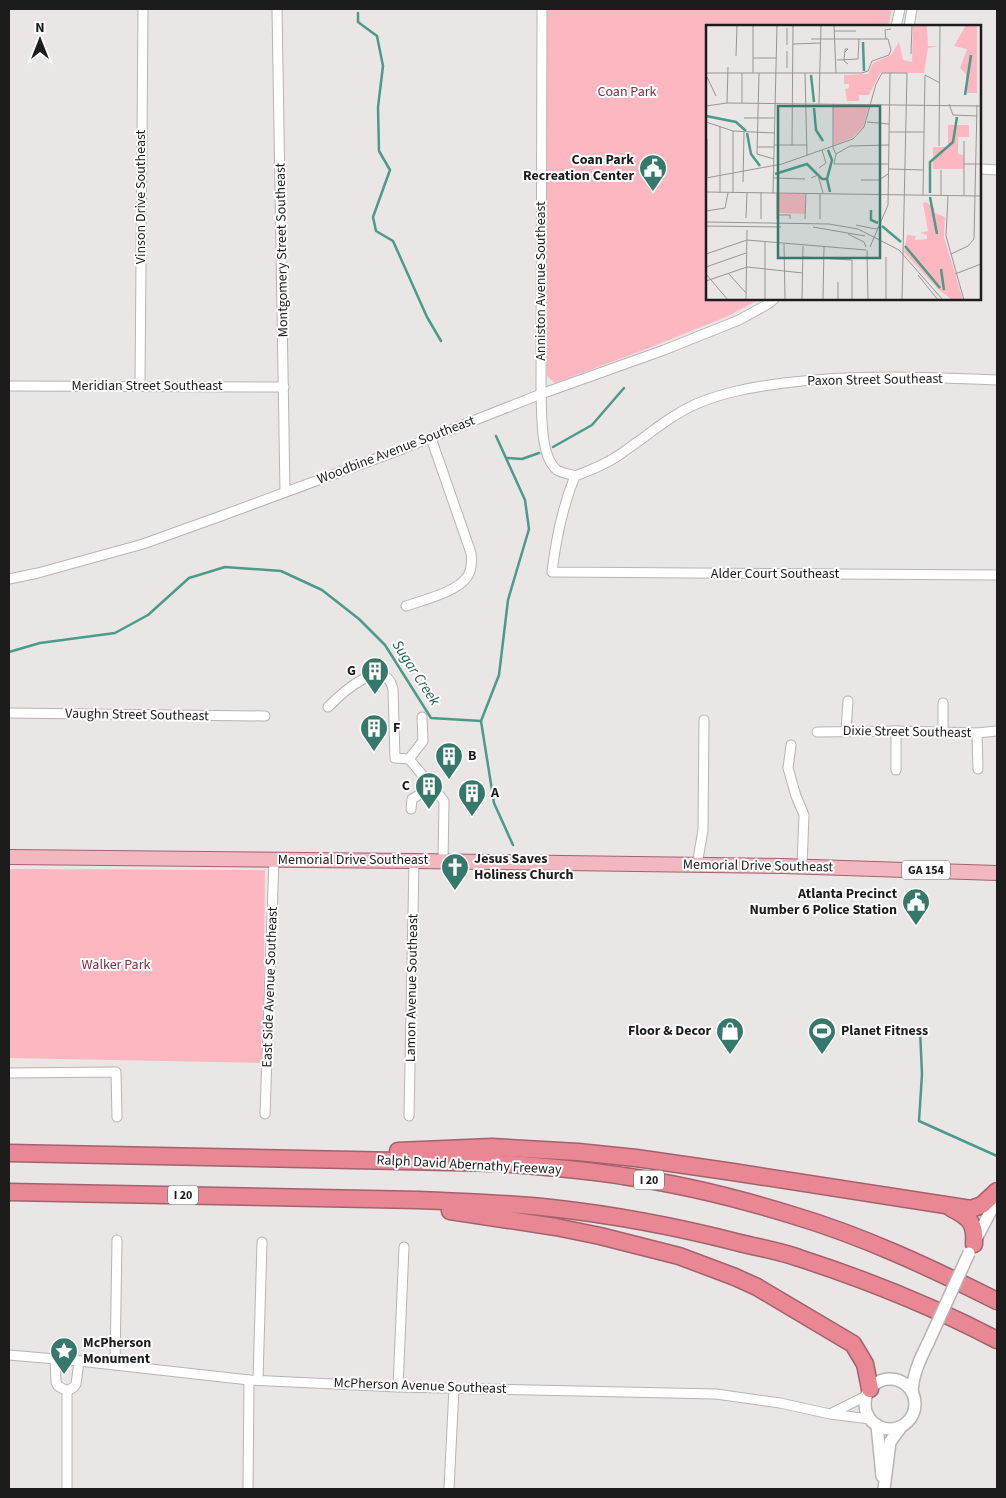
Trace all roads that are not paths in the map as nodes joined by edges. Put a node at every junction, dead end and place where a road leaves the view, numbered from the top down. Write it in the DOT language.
graph roads {
  1 [pos="143,9"];
  2 [pos="277,9"];
  3 [pos="542,9"];
  4 [pos="900,9"];
  5 [pos="912,9"];
  6 [pos="896,25"];
  7 [pos="908,25"];
  8 [pos="981,169"];
  9 [pos="997,170"];
  10 [pos="773,300"];
  11 [pos="997,380"];
  12 [pos="9,386"];
  13 [pos="140,386"];
  14 [pos="284,387"];
  15 [pos="541,394"];
  16 [pos="431,438"];
  17 [pos="576,476"];
  18 [pos="286,492"];
  19 [pos="997,575"];
  20 [pos="9,579"];
  21 [pos="406,606"];
  22 [pos="848,701"];
  23 [pos="943,703"];
  24 [pos="328,707"];
  25 [pos="9,713"];
  26 [pos="265,716"];
  27 [pos="422,717"];
  28 [pos="704,720"];
  29 [pos="997,730"];
  30 [pos="846,731"];
  31 [pos="896,731"];
  32 [pos="817,732"];
  33 [pos="943,732"];
  34 [pos="977,733"];
  35 [pos="791,745"];
  36 [pos="409,759"];
  37 [pos="978,769"];
  38 [pos="896,770"];
  39 [pos="432,787"];
  40 [pos="411,808"];
  41 [pos="9,857"];
  42 [pos="274,860"];
  43 [pos="414,860"];
  44 [pos="442,861"];
  45 [pos="697,865"];
  46 [pos="802,866"];
  47 [pos="997,873"];
  48 [pos="9,1073"];
  49 [pos="266,1114"];
  50 [pos="409,1116"];
  51 [pos="117,1117"];
  52 [pos="9,1153"];
  53 [pos="279,1158"];
  54 [pos="997,1191"];
  55 [pos="9,1192"];
  56 [pos="356,1199"];
  57 [pos="997,1199"];
  58 [pos="945,1206"];
  59 [pos="117,1240"];
  60 [pos="262,1242"];
  61 [pos="404,1246"];
  62 [pos="972,1249"];
  63 [pos="997,1301"];
  64 [pos="997,1340"];
  65 [pos="9,1355"];
  66 [pos="55,1359"];
  67 [pos="79,1361"];
  68 [pos="918,1364"];
  69 [pos="115,1365"];
  70 [pos="892,1379"];
  71 [pos="254,1380"];
  72 [pos="398,1387"];
  73 [pos="454,1388"];
  74 [pos="67,1391"];
  75 [pos="868,1392"];
  76 [pos="912,1392"];
  77 [pos="830,1414"];
  78 [pos="874,1422"];
  79 [pos="901,1427"];
  80 [pos="68,1489"];
  81 [pos="248,1489"];
  82 [pos="449,1489"];
  83 [pos="884,1489"];
  1 -- 13 [label="street, Vinson Drive Southeast"];
  2 -- 14 [label="street, Montgomery Street Southeast"];
  3 -- 15 [label="street, Anniston Avenue Southeast"];
  4 -- 6 [label="street"];
  5 -- 7 [label="street"];
  8 -- 9 [label="street"];
  10 -- 15 [label="street, Woodbine Avenue Southeast"];
  11 -- 17 [label="street, Paxon Street Southeast"];
  12 -- 13 [label="street, Meridian Street Southeast"];
  13 -- 14 [label="street, Meridian Street Southeast"];
  14 -- 18 [label="street, Montgomery Street Southeast"];
  15 -- 16 [label="street, Woodbine Avenue Southeast"];
  15 -- 17 [label="street, Anniston Avenue Southeast"];
  16 -- 18 [label="street, Woodbine Avenue Southeast"];
  16 -- 21 [label="street"];
  17 -- 19 [label="street, Alder Court Southeast"];
  18 -- 20 [label="street, Woodbine Avenue Southeast"];
  22 -- 30 [label="street"];
  23 -- 33 [label="street"];
  24 -- 36 [label="street"];
  25 -- 26 [label="street, Vaughn Street Southeast"];
  27 -- 36 [label="street"];
  28 -- 45 [label="street"];
  29 -- 34 [label="street, Dixie Street Southeast"];
  30 -- 31 [label="street, Dixie Street Southeast"];
  30 -- 32 [label="street, Dixie Street Southeast"];
  31 -- 33 [label="street, Dixie Street Southeast"];
  31 -- 38 [label="street"];
  33 -- 34 [label="street, Dixie Street Southeast"];
  34 -- 37 [label="street"];
  35 -- 46 [label="street"];
  36 -- 39 [label="street"];
  39 -- 40 [label="street"];
  39 -- 44 [label="street"];
  41 -- 42 [label="main road, Memorial Drive Southeast / GA 154"];
  42 -- 43 [label="main road, Memorial Drive Southeast / GA 154"];
  42 -- 49 [label="street, East Side Avenue Southeast"];
  43 -- 44 [label="main road, Memorial Drive Southeast / GA 154"];
  43 -- 50 [label="street, Lamon Avenue Southeast"];
  44 -- 45 [label="main road, Memorial Drive Southeast / GA 154"];
  45 -- 46 [label="main road, Memorial Drive Southeast / GA 154"];
  46 -- 47 [label="main road, Memorial Drive Southeast / GA 154"];
  48 -- 51 [label="street"];
  52 -- 53 [label="highway, Ralph David Abernathy Freeway / I 20"];
  53 -- 58 [label="highway"];
  53 -- 63 [label="highway, Ralph David Abernathy Freeway / I 20"];
  54 -- 58 [label="highway"];
  55 -- 56 [label="highway, I 20"];
  56 -- 64 [label="highway, I 20"];
  56 -- 75 [label="highway"];
  57 -- 62 [label="street"];
  58 -- 62 [label="highway"];
  59 -- 69 [label="street"];
  60 -- 71 [label="street"];
  61 -- 72 [label="street"];
  62 -- 68 [label="street, bridge"];
  65 -- 66 [label="street, McPherson Avenue Southeast"];
  66 -- 67 [label="street, McPherson Avenue Southeast"];
  66 -- 74 [label="street"];
  67 -- 69 [label="street, McPherson Avenue Southeast"];
  67 -- 74 [label="street"];
  68 -- 70 [label="street"];
  68 -- 76 [label="street"];
  69 -- 71 [label="street, McPherson Avenue Southeast"];
  70 -- 75 [label="street"];
  70 -- 76 [label="street"];
  71 -- 72 [label="street, McPherson Avenue Southeast"];
  71 -- 81 [label="street"];
  72 -- 73 [label="street, McPherson Avenue Southeast"];
  73 -- 77 [label="street, McPherson Avenue Southeast"];
  73 -- 82 [label="street"];
  74 -- 80 [label="street"];
  75 -- 77 [label="street"];
  75 -- 78 [label="street"];
  76 -- 79 [label="street"];
  77 -- 78 [label="street, McPherson Avenue Southeast"];
  78 -- 79 [label="street"];
  78 -- 83 [label="street"];
  79 -- 83 [label="street"];
}
